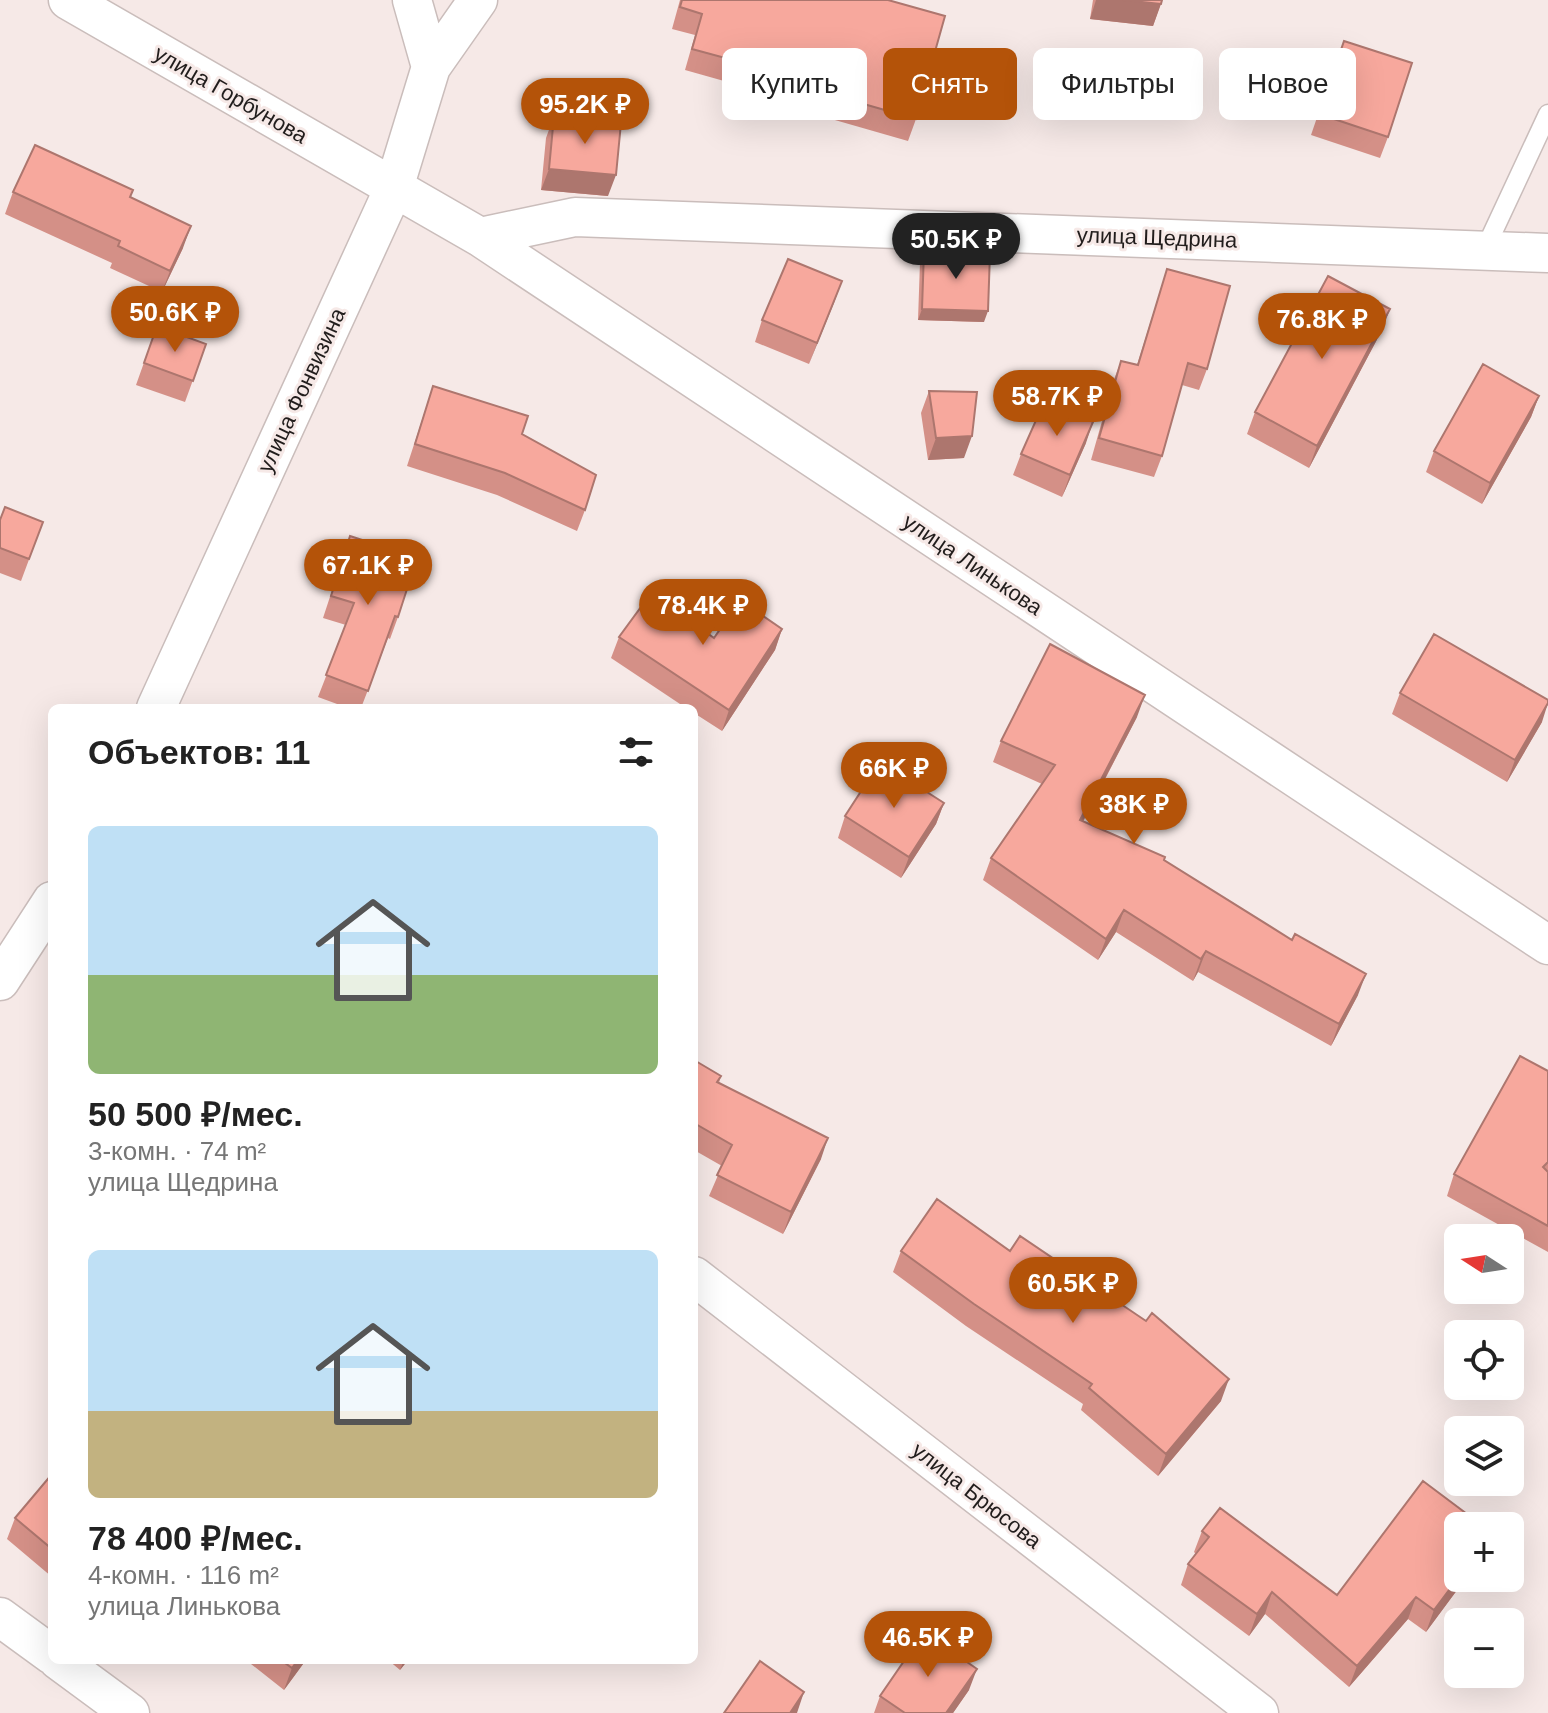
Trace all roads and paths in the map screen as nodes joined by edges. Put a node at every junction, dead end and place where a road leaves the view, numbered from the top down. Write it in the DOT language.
graph roads {
  1 [pos="68,0"];
  2 [pos="412,0"];
  3 [pos="478,0"];
  4 [pos="431,67"];
  5 [pos="1548,114"];
  6 [pos="394,188"];
  7 [pos="480,237"];
  8 [pos="1485,249"];
  9 [pos="1548,253"];
  10 [pos="158,704"];
  11 [pos="48,907"];
  12 [pos="1548,945"];
  13 [pos="0,981"];
  14 [pos="698,1279"];
  15 [pos="0,1617"];
  16 [pos="48,1652"];
  17 [pos="63,1664"];
  18 [pos="130,1713"];
  19 [pos="1259,1713"];
  1 -- 6 [label="street, улица Горбунова"];
  2 -- 4 [label="street"];
  3 -- 4 [label="street"];
  4 -- 6 [label="street, улица Фонвизина"];
  5 -- 8 [label="lane"];
  6 -- 7 [label="street, улица Линькова"];
  6 -- 10 [label="street, улица Фонвизина"];
  7 -- 8 [label="street, улица Щедрина"];
  7 -- 12 [label="street, улица Линькова"];
  8 -- 9 [label="street, улица Щедрина"];
  11 -- 13 [label="street"];
  14 -- 19 [label="street, улица Брюсова"];
  15 -- 16 [label="street"];
  17 -- 18 [label="street"];
}
